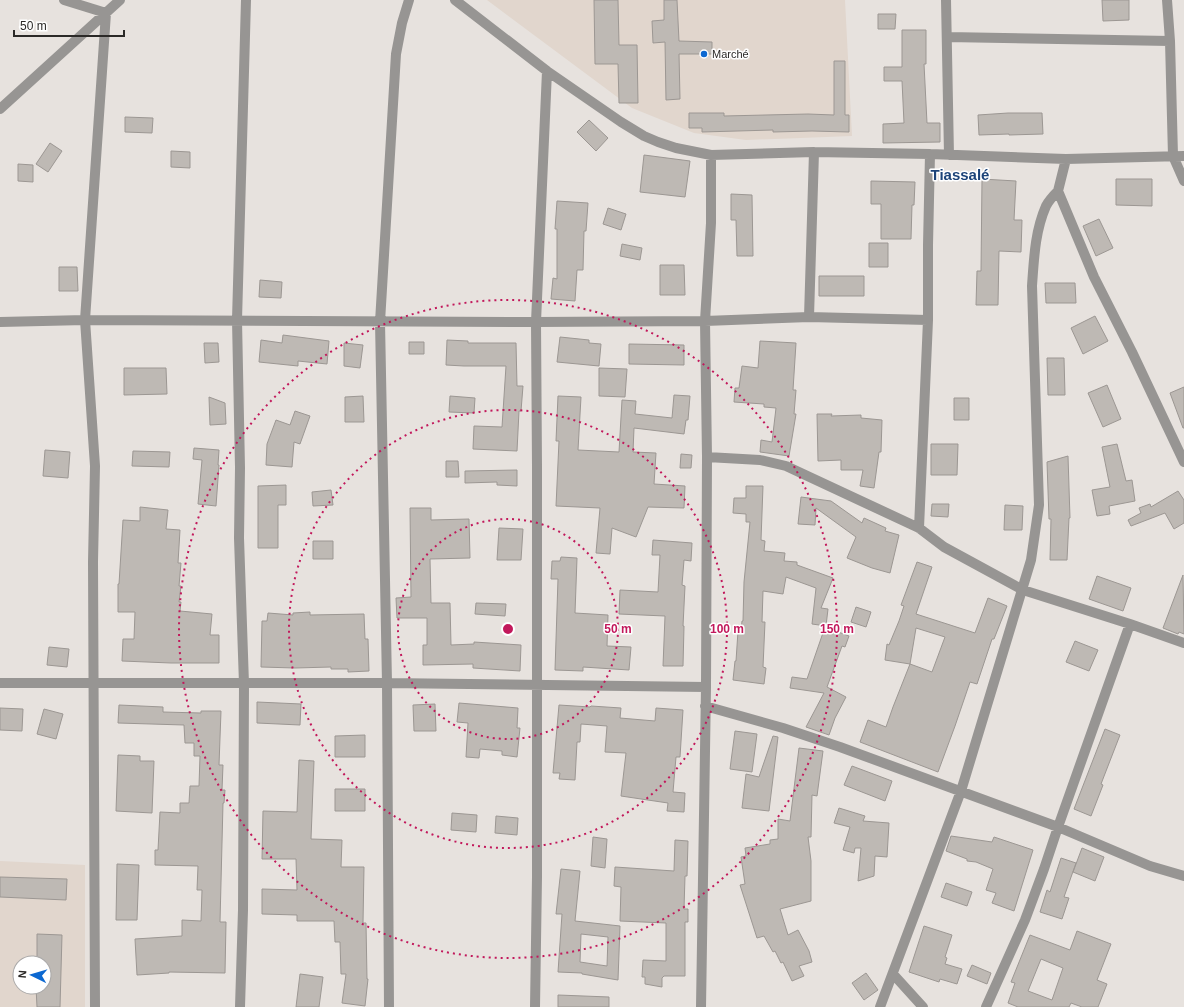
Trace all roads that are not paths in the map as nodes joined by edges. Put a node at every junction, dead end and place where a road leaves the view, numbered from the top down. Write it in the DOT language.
graph roads {
  1 [pos="64,0"];
  2 [pos="120,0"];
  3 [pos="246,0"];
  4 [pos="409,0"];
  5 [pos="455,0"];
  6 [pos="946,0"];
  7 [pos="1167,0"];
  8 [pos="106,13"];
  9 [pos="947,37"];
  10 [pos="1170,41"];
  11 [pos="547,71"];
  12 [pos="0,109"];
  13 [pos="814,152"];
  14 [pos="930,154"];
  15 [pos="711,155"];
  16 [pos="950,155"];
  17 [pos="1173,156"];
  18 [pos="1184,156"];
  19 [pos="1066,159"];
  20 [pos="1184,181"];
  21 [pos="1058,190"];
  22 [pos="809,318"];
  23 [pos="85,320"];
  24 [pos="237,320"];
  25 [pos="928,320"];
  26 [pos="705,321"];
  27 [pos="0,322"];
  28 [pos="380,322"];
  29 [pos="536,322"];
  30 [pos="707,457"];
  31 [pos="1184,462"];
  32 [pos="919,528"];
  33 [pos="1023,590"];
  34 [pos="1130,624"];
  35 [pos="1184,644"];
  36 [pos="0,683"];
  37 [pos="94,683"];
  38 [pos="387,683"];
  39 [pos="244,684"];
  40 [pos="537,686"];
  41 [pos="706,687"];
  42 [pos="706,706"];
  43 [pos="962,791"];
  44 [pos="1058,827"];
  45 [pos="1184,876"];
  46 [pos="893,974"];
  47 [pos="95,1007"];
  48 [pos="240,1007"];
  49 [pos="389,1007"];
  50 [pos="535,1007"];
  51 [pos="701,1007"];
  52 [pos="880,1007"];
  53 [pos="922,1007"];
  54 [pos="986,1007"];
  1 -- 8 [label="street"];
  2 -- 8 [label="street"];
  3 -- 24 [label="street"];
  4 -- 28 [label="street"];
  5 -- 11 [label="street"];
  6 -- 9 [label="street"];
  7 -- 10 [label="street"];
  8 -- 12 [label="street"];
  8 -- 23 [label="street"];
  9 -- 10 [label="street"];
  9 -- 16 [label="street"];
  10 -- 17 [label="street"];
  11 -- 15 [label="street"];
  11 -- 29 [label="street"];
  13 -- 14 [label="street"];
  13 -- 15 [label="street"];
  13 -- 22 [label="street"];
  14 -- 16 [label="street"];
  14 -- 25 [label="street"];
  15 -- 26 [label="street"];
  16 -- 19 [label="street"];
  17 -- 18 [label="street"];
  17 -- 19 [label="street"];
  17 -- 20 [label="street"];
  19 -- 21 [label="street"];
  21 -- 31 [label="street"];
  21 -- 33 [label="street"];
  22 -- 25 [label="street"];
  22 -- 26 [label="street"];
  23 -- 24 [label="street"];
  23 -- 27 [label="street"];
  23 -- 37 [label="street"];
  24 -- 28 [label="street"];
  24 -- 39 [label="street"];
  25 -- 32 [label="street"];
  26 -- 29 [label="street"];
  26 -- 30 [label="street"];
  28 -- 29 [label="street"];
  28 -- 38 [label="street"];
  29 -- 40 [label="street"];
  30 -- 32 [label="street"];
  30 -- 41 [label="street"];
  32 -- 33 [label="street"];
  33 -- 34 [label="street"];
  33 -- 43 [label="street"];
  34 -- 35 [label="street"];
  34 -- 44 [label="street"];
  36 -- 37 [label="street"];
  37 -- 39 [label="street"];
  37 -- 47 [label="street"];
  38 -- 39 [label="street"];
  38 -- 40 [label="street"];
  38 -- 49 [label="street"];
  39 -- 48 [label="street"];
  40 -- 41 [label="street"];
  40 -- 50 [label="street"];
  41 -- 42 [label="street"];
  42 -- 43 [label="street"];
  42 -- 51 [label="street"];
  43 -- 44 [label="street"];
  43 -- 46 [label="street"];
  44 -- 45 [label="street"];
  44 -- 54 [label="street"];
  46 -- 52 [label="street"];
  46 -- 53 [label="street"];
}
